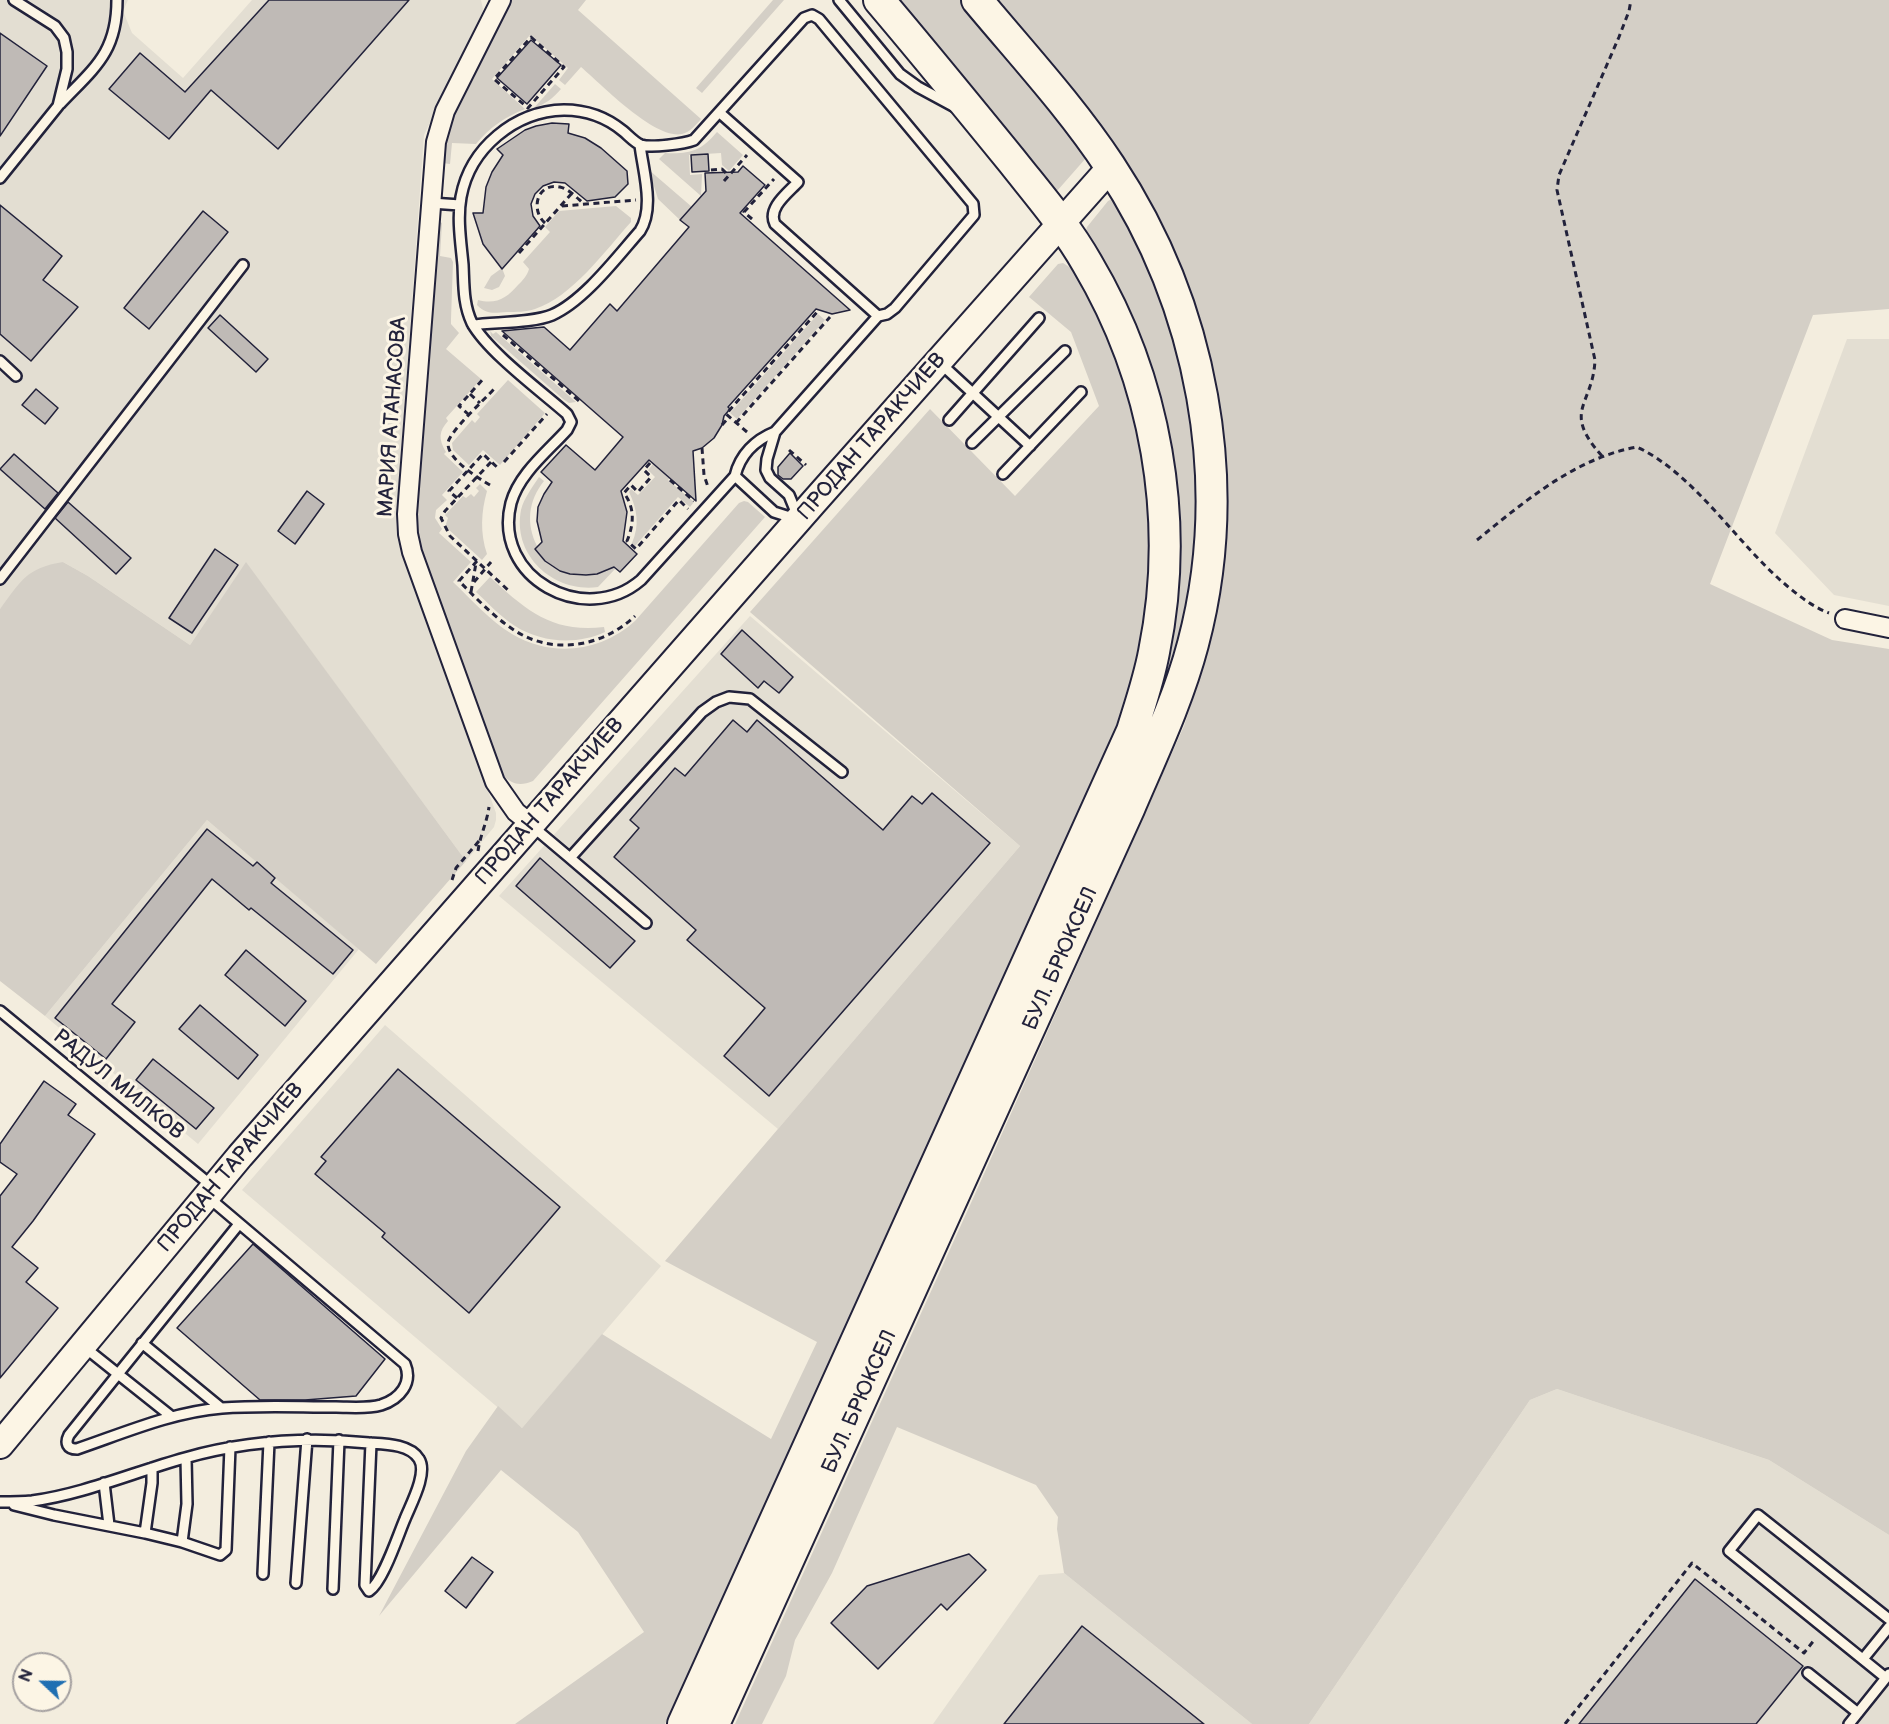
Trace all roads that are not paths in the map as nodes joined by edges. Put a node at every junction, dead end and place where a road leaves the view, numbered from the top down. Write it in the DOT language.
graph roads {
  1 [pos="14,0"];
  2 [pos="117,0"];
  3 [pos="501,0"];
  4 [pos="839,0"];
  5 [pos="879,0"];
  6 [pos="977,0"];
  7 [pos="58,106"];
  8 [pos="720,113"];
  9 [pos="981,122"];
  10 [pos="640,145"];
  11 [pos="1111,168"];
  12 [pos="0,178"];
  13 [pos="431,203"];
  14 [pos="460,205"];
  15 [pos="1061,222"];
  16 [pos="243,265"];
  17 [pos="878,316"];
  18 [pos="1039,318"];
  19 [pos="473,325"];
  20 [pos="1065,351"];
  21 [pos="0,361"];
  22 [pos="938,362"];
  23 [pos="16,376"];
  24 [pos="1081,392"];
  25 [pos="972,393"];
  26 [pos="998,417"];
  27 [pos="949,420"];
  28 [pos="776,432"];
  29 [pos="972,443"];
  30 [pos="1030,446"];
  31 [pos="1003,474"];
  32 [pos="735,476"];
  33 [pos="799,520"];
  34 [pos="0,579"];
  35 [pos="1845,619"];
  36 [pos="1889,628"];
  37 [pos="842,772"];
  38 [pos="531,824"];
  39 [pos="570,858"];
  40 [pos="646,923"];
  41 [pos="0,1011"];
  42 [pos="210,1191"];
  43 [pos="239,1224"];
  44 [pos="142,1343"];
  45 [pos="83,1346"];
  46 [pos="118,1374"];
  47 [pos="221,1408"];
  48 [pos="172,1417"];
  49 [pos="307,1439"];
  50 [pos="339,1440"];
  51 [pos="269,1442"];
  52 [pos="371,1443"];
  53 [pos="0,1445"];
  54 [pos="230,1447"];
  55 [pos="186,1458"];
  56 [pos="152,1468"];
  57 [pos="104,1483"];
  58 [pos="0,1502"];
  59 [pos="109,1525"];
  60 [pos="145,1533"];
  61 [pos="783,1537"];
  62 [pos="182,1542"];
  63 [pos="263,1574"];
  64 [pos="296,1583"];
  65 [pos="333,1589"];
  66 [pos="1889,1619"];
  67 [pos="1889,1627"];
  68 [pos="1863,1659"];
  69 [pos="1808,1673"];
  70 [pos="1887,1676"];
  71 [pos="1858,1713"];
  72 [pos="683,1724"];
  73 [pos="714,1724"];
  74 [pos="1849,1724"];
  1 -- 7 [label="lane"];
  2 -- 7 [label="lane"];
  3 -- 13 [label="street, МАРИЯ АТАНАСОВА"];
  4 -- 9 [label="lane"];
  5 -- 9 [label="main road, БУЛ. БРЮКСЕЛ"];
  6 -- 11 [label="main road, БУЛ. БРЮКСЕЛ"];
  7 -- 12 [label="lane"];
  8 -- 10 [label="lane"];
  8 -- 17 [label="lane"];
  8 -- 17 [label="lane"];
  9 -- 15 [label="main road, БУЛ. БРЮКСЕЛ"];
  10 -- 14 [label="lane"];
  10 -- 19 [label="lane"];
  11 -- 15 [label="street, ПРОДАН ТАРАКЧИЕВ"];
  11 -- 61 [label="main road, БУЛ. БРЮКСЕЛ"];
  13 -- 14 [label="lane"];
  13 -- 38 [label="street, МАРИЯ АТАНАСОВА"];
  14 -- 19 [label="lane"];
  15 -- 22 [label="street, ПРОДАН ТАРАКЧИЕВ"];
  15 -- 61 [label="main road, БУЛ. БРЮКСЕЛ"];
  16 -- 34 [label="lane"];
  17 -- 28 [label="lane"];
  18 -- 25 [label="lane"];
  19 -- 32 [label="lane"];
  20 -- 26 [label="lane"];
  21 -- 23 [label="lane"];
  22 -- 25 [label="lane"];
  22 -- 33 [label="street, ПРОДАН ТАРАКЧИЕВ"];
  24 -- 30 [label="lane"];
  25 -- 26 [label="lane"];
  25 -- 27 [label="lane"];
  26 -- 29 [label="lane"];
  26 -- 30 [label="lane"];
  28 -- 32 [label="lane"];
  28 -- 33 [label="lane"];
  30 -- 31 [label="lane"];
  32 -- 33 [label="lane"];
  33 -- 38 [label="street, ПРОДАН ТАРАКЧИЕВ"];
  35 -- 36 [label="street"];
  37 -- 39 [label="lane"];
  38 -- 39 [label="lane"];
  38 -- 42 [label="street, ПРОДАН ТАРАКЧИЕВ"];
  39 -- 40 [label="lane"];
  41 -- 42 [label="lane, РАДУЛ МИЛКОВ"];
  42 -- 43 [label="lane, РАДУЛ МИЛКОВ"];
  42 -- 45 [label="street, ПРОДАН ТАРАКЧИЕВ"];
  43 -- 44 [label="lane"];
  43 -- 47 [label="lane, РАДУЛ МИЛКОВ"];
  44 -- 46 [label="lane"];
  44 -- 47 [label="lane"];
  45 -- 46 [label="lane"];
  45 -- 53 [label="street, ПРОДАН ТАРАКЧИЕВ"];
  46 -- 48 [label="lane"];
  46 -- 48 [label="lane, РАДУЛ МИЛКОВ"];
  47 -- 48 [label="lane, РАДУЛ МИЛКОВ"];
  49 -- 50 [label="lane"];
  49 -- 51 [label="lane"];
  49 -- 64 [label="lane"];
  50 -- 52 [label="lane"];
  50 -- 65 [label="lane"];
  51 -- 54 [label="lane"];
  51 -- 63 [label="lane"];
  52 -- 52 [label="lane"];
  54 -- 55 [label="lane"];
  54 -- 62 [label="lane"];
  55 -- 56 [label="lane"];
  55 -- 62 [label="lane"];
  56 -- 57 [label="lane"];
  56 -- 60 [label="lane"];
  57 -- 58 [label="lane"];
  57 -- 59 [label="lane"];
  58 -- 59 [label="lane"];
  59 -- 60 [label="lane"];
  60 -- 62 [label="lane"];
  61 -- 72 [label="main road, БУЛ. БРЮКСЕЛ"];
  61 -- 73 [label="main road, БУЛ. БРЮКСЕЛ"];
  66 -- 68 [label="lane"];
  67 -- 68 [label="lane"];
  68 -- 70 [label="lane"];
  69 -- 71 [label="lane"];
  70 -- 71 [label="lane"];
  71 -- 74 [label="lane"];
}
